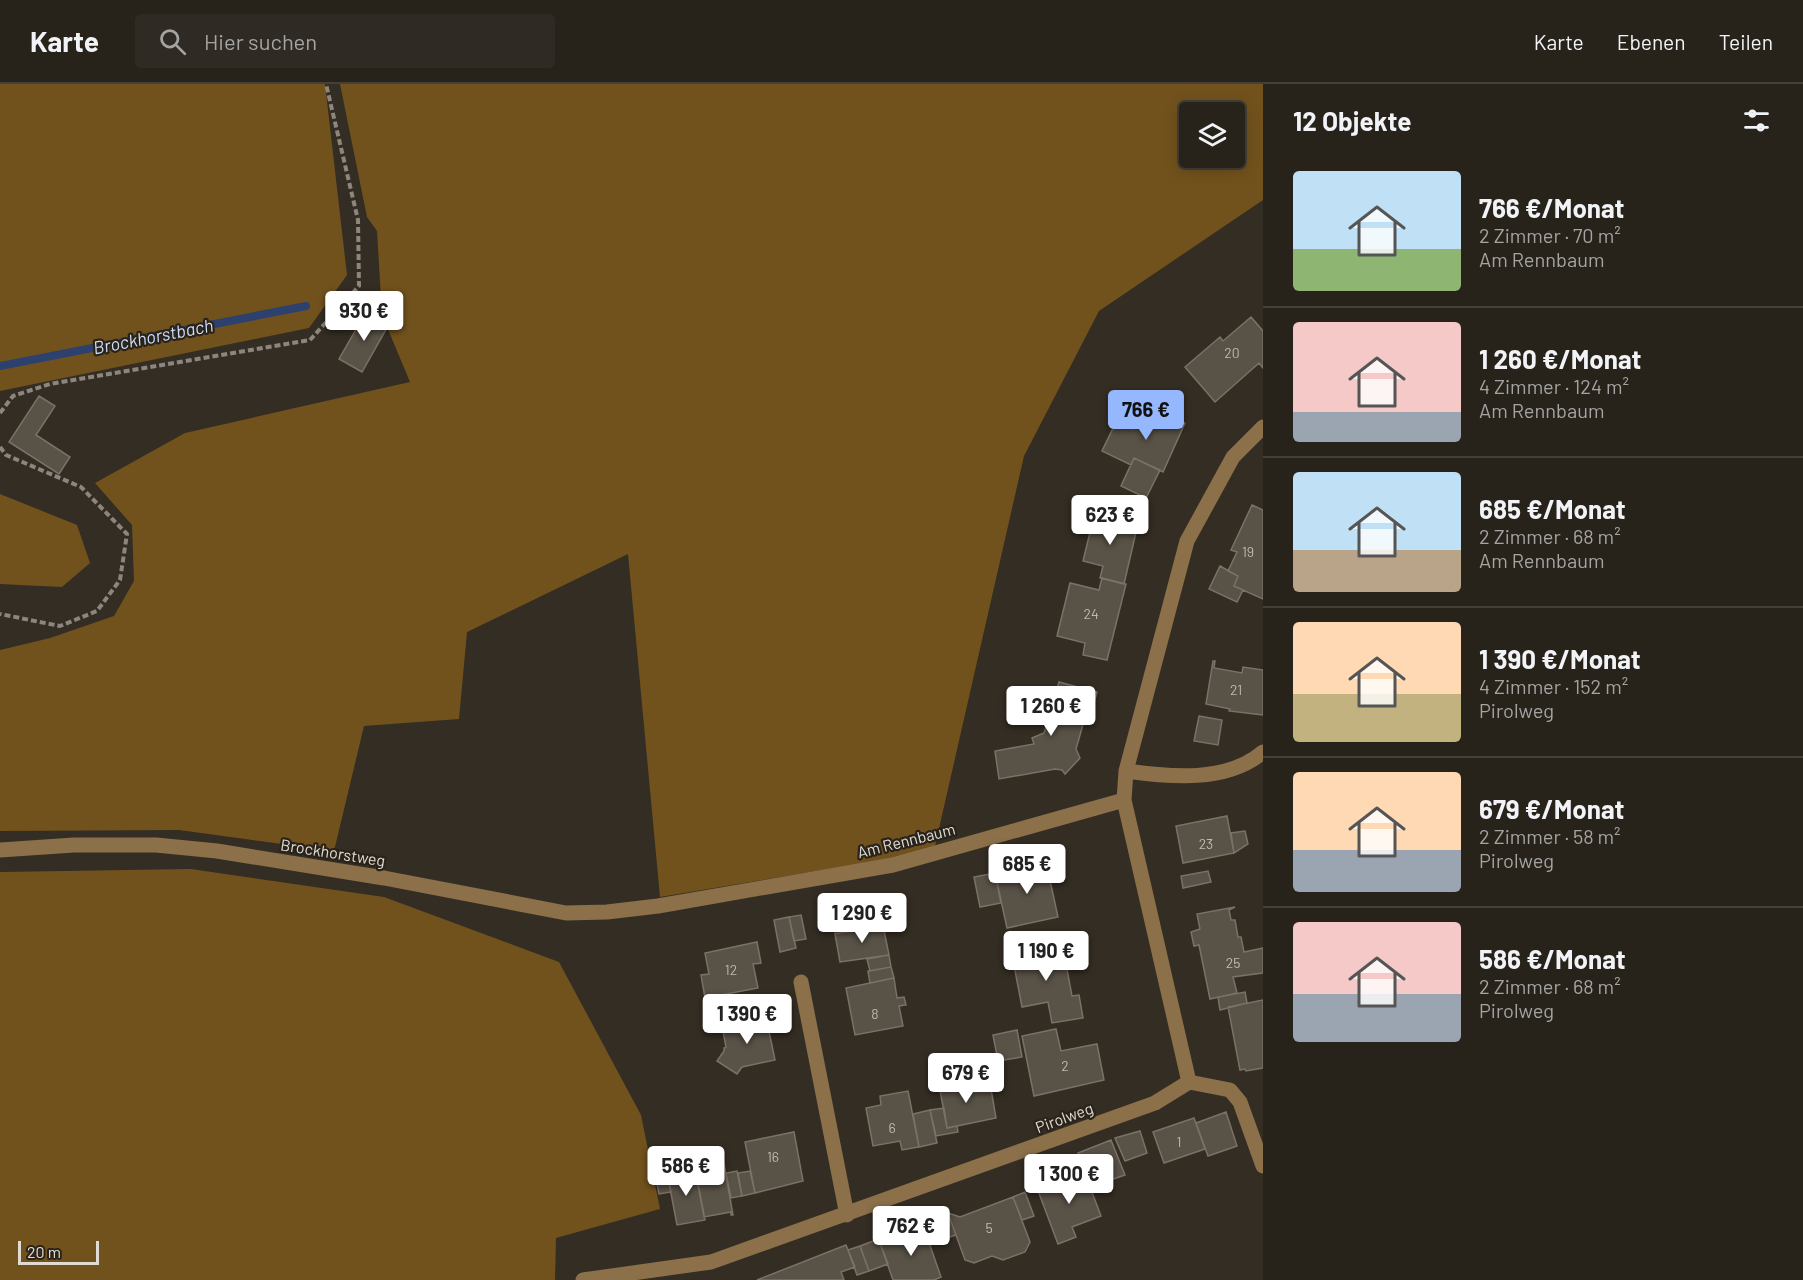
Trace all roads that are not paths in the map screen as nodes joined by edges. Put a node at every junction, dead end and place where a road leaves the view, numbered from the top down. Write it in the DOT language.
graph roads {
  1 [pos="1263,427"];
  2 [pos="1263,752"];
  3 [pos="1126,771"];
  4 [pos="1124,800"];
  5 [pos="0,850"];
  6 [pos="658,906"];
  7 [pos="801,982"];
  8 [pos="1189,1082"];
  9 [pos="1263,1166"];
  10 [pos="847,1215"];
  11 [pos="583,1280"];
  1 -- 3 [label="street"];
  2 -- 3 [label="street"];
  3 -- 4 [label="street"];
  4 -- 6 [label="street, Am Rennbaum"];
  4 -- 8 [label="street"];
  5 -- 6 [label="street, Brockhorstweg"];
  7 -- 10 [label="street"];
  8 -- 9 [label="street"];
  8 -- 10 [label="street, Pirolweg"];
  10 -- 11 [label="street, Pirolweg"];
}
